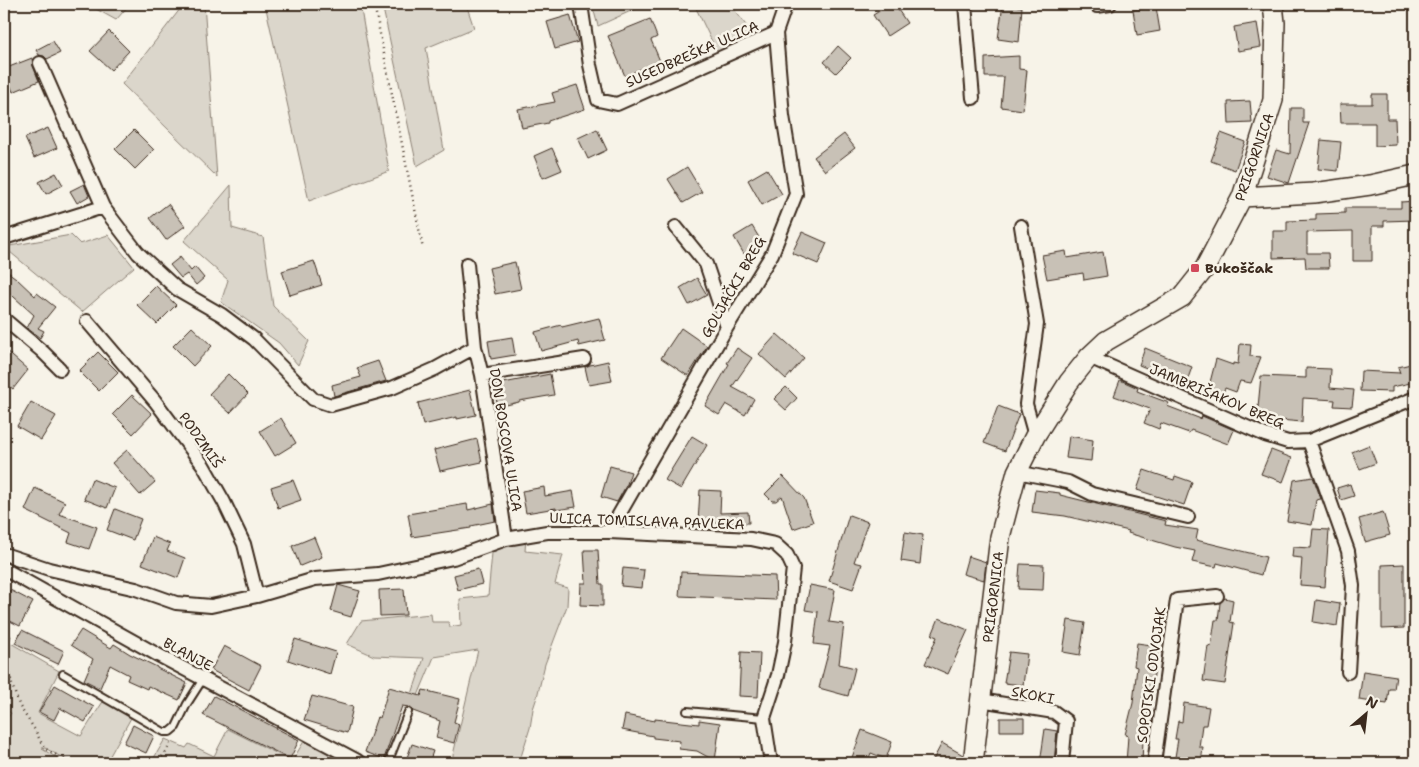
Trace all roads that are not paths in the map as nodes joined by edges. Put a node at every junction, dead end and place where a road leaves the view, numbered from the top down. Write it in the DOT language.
graph roads {
  1 [pos="581,4"];
  2 [pos="786,4"];
  3 [pos="965,4"];
  4 [pos="1110,4"];
  5 [pos="1273,4"];
  6 [pos="1097,6"];
  7 [pos="776,33"];
  8 [pos="40,63"];
  9 [pos="973,98"];
  10 [pos="1415,175"];
  11 [pos="1242,197"];
  12 [pos="103,207"];
  13 [pos="1021,226"];
  14 [pos="676,227"];
  15 [pos="4,238"];
  16 [pos="467,264"];
  17 [pos="4,319"];
  18 [pos="87,321"];
  19 [pos="728,327"];
  20 [pos="475,347"];
  21 [pos="1089,356"];
  22 [pos="584,360"];
  23 [pos="60,369"];
  24 [pos="482,375"];
  25 [pos="1415,398"];
  26 [pos="1035,436"];
  27 [pos="1308,441"];
  28 [pos="1017,472"];
  29 [pos="1188,517"];
  30 [pos="609,532"];
  31 [pos="506,539"];
  32 [pos="4,554"];
  33 [pos="4,569"];
  34 [pos="257,596"];
  35 [pos="1217,596"];
  36 [pos="1348,672"];
  37 [pos="63,674"];
  38 [pos="203,679"];
  39 [pos="980,700"];
  40 [pos="687,711"];
  41 [pos="408,712"];
  42 [pos="764,718"];
  43 [pos="360,763"];
  44 [pos="388,763"];
  45 [pos="771,763"];
  46 [pos="972,763"];
  47 [pos="1062,763"];
  48 [pos="1154,763"];
  1 -- 7 [label="street, SUSEDBREŠKA ULICA"];
  2 -- 7 [label="street, GOLJAČKI BREG"];
  3 -- 9 [label="street"];
  4 -- 6 [label="street"];
  5 -- 11 [label="street, PRIGORNICA"];
  7 -- 19 [label="street, GOLJAČKI BREG"];
  8 -- 12 [label="street"];
  10 -- 11 [label="street"];
  11 -- 21 [label="street, PRIGORNICA"];
  12 -- 15 [label="street"];
  12 -- 20 [label="street"];
  13 -- 26 [label="street"];
  14 -- 19 [label="street"];
  16 -- 20 [label="street, DON BOSCOVA ULICA"];
  17 -- 23 [label="street"];
  18 -- 34 [label="street, PODZMIŠ"];
  19 -- 30 [label="street, GOLJAČKI BREG"];
  20 -- 24 [label="street, DON BOSCOVA ULICA"];
  21 -- 26 [label="street, PRIGORNICA"];
  21 -- 27 [label="street, JAMBRIŠAKOV BREG"];
  22 -- 24 [label="street"];
  24 -- 31 [label="street, DON BOSCOVA ULICA"];
  25 -- 27 [label="street"];
  26 -- 28 [label="street, PRIGORNICA"];
  27 -- 36 [label="street"];
  28 -- 29 [label="street"];
  28 -- 39 [label="street, PRIGORNICA"];
  30 -- 31 [label="street, ULICA TOMISLAVA PAVLEKA"];
  30 -- 42 [label="street, ULICA TOMISLAVA PAVLEKA"];
  31 -- 34 [label="street, ULICA TOMISLAVA PAVLEKA"];
  32 -- 34 [label="street, ULICA TOMISLAVA PAVLEKA"];
  33 -- 38 [label="street, BLANJE"];
  35 -- 48 [label="street, SOPOTSKI ODVOJAK"];
  37 -- 38 [label="lane"];
  38 -- 43 [label="street, BLANJE"];
  39 -- 46 [label="street, PRIGORNICA"];
  39 -- 47 [label="street, SKOKI"];
  40 -- 42 [label="lane"];
  41 -- 44 [label="lane"];
  42 -- 45 [label="street, ULICA TOMISLAVA PAVLEKA"];
}
